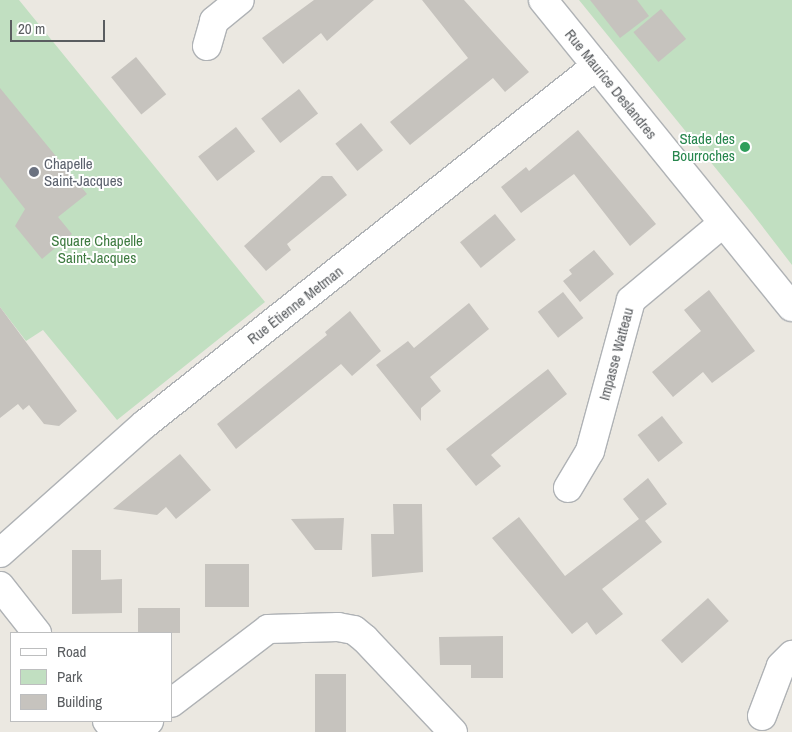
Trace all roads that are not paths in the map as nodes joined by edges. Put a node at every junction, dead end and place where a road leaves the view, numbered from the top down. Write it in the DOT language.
graph roads {
  1 [pos="240,0"];
  2 [pos="543,0"];
  3 [pos="206,46"];
  4 [pos="596,66"];
  5 [pos="722,224"];
  6 [pos="792,307"];
  7 [pos="568,488"];
  8 [pos="0,553"];
  9 [pos="0,586"];
  10 [pos="36,632"];
  11 [pos="792,655"];
  12 [pos="172,702"];
  13 [pos="762,716"];
  14 [pos="108,722"];
  15 [pos="148,722"];
  16 [pos="116,732"];
  17 [pos="135,732"];
  18 [pos="453,732"];
  1 -- 3 [label="street"];
  2 -- 4 [label="street, Rue Maurice Deslandres"];
  4 -- 5 [label="street, Rue Maurice Deslandres"];
  4 -- 8 [label="street, Rue Étienne Metman"];
  5 -- 6 [label="street, Rue Maurice Deslandres"];
  5 -- 7 [label="street, Impasse Watteau"];
  9 -- 10 [label="street"];
  11 -- 13 [label="street"];
  12 -- 18 [label="street"];
  14 -- 16 [label="street"];
  15 -- 17 [label="street"];
}
